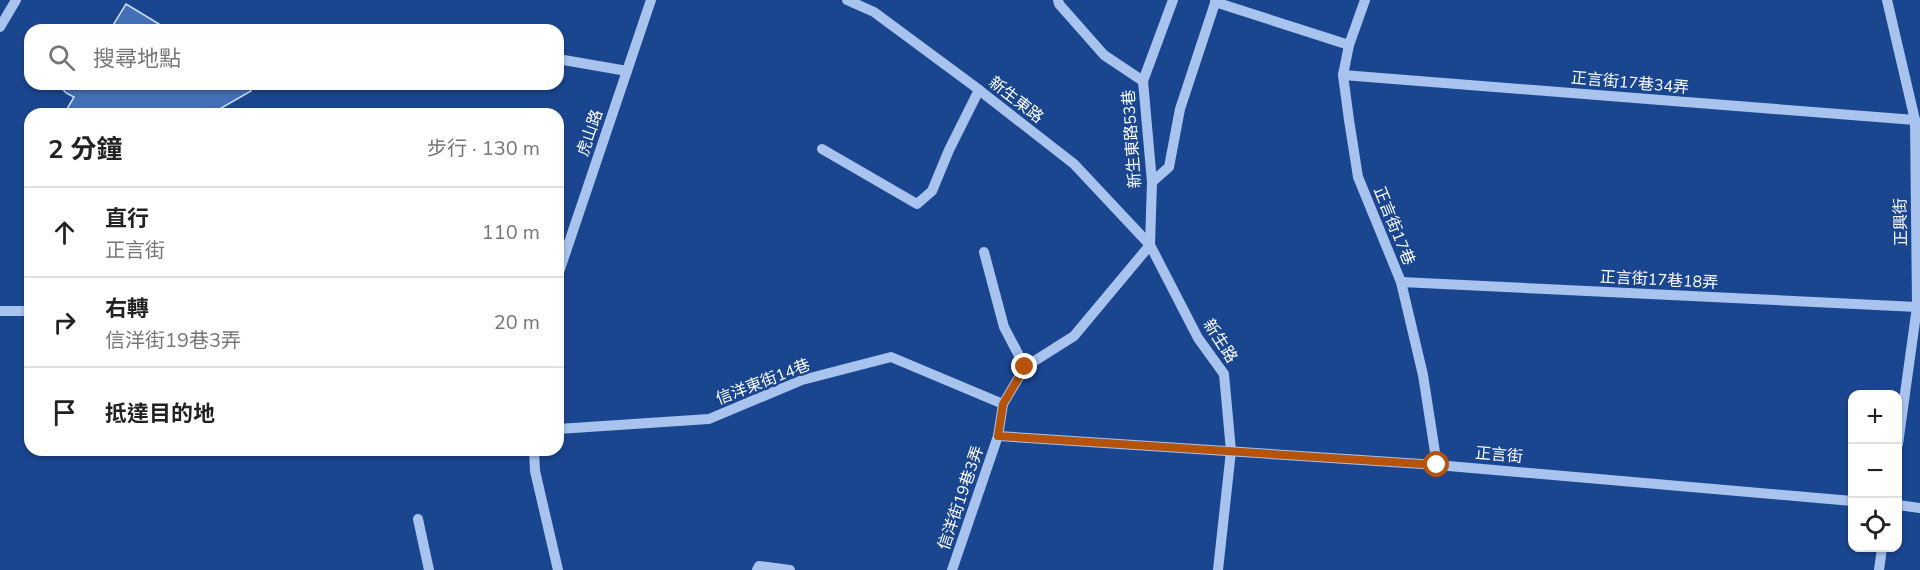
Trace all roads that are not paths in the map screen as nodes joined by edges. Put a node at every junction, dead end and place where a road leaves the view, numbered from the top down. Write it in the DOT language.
graph roads {
  1 [pos="16,0"];
  2 [pos="651,0"];
  3 [pos="847,0"];
  4 [pos="1058,0"];
  5 [pos="1173,0"];
  6 [pos="1365,0"];
  7 [pos="1887,0"];
  8 [pos="1215,1"];
  9 [pos="0,27"];
  10 [pos="1349,45"];
  11 [pos="564,60"];
  12 [pos="627,70"];
  13 [pos="1343,75"];
  14 [pos="1143,81"];
  15 [pos="979,90"];
  16 [pos="1914,120"];
  17 [pos="822,149"];
  18 [pos="1152,183"];
  19 [pos="1150,245"];
  20 [pos="984,252"];
  21 [pos="564,257"];
  22 [pos="1401,282"];
  23 [pos="1917,307"];
  24 [pos="0,311"];
  25 [pos="24,311"];
  26 [pos="1025,367"];
  27 [pos="1003,404"];
  28 [pos="1902,415"];
  29 [pos="564,429"];
  30 [pos="998,436"];
  31 [pos="1231,451"];
  32 [pos="534,456"];
  33 [pos="1437,465"];
  34 [pos="1848,501"];
  35 [pos="1902,506"];
  36 [pos="1920,508"];
  37 [pos="418,519"];
  38 [pos="1881,552"];
  39 [pos="758,568"];
  40 [pos="429,570"];
  41 [pos="558,570"];
  42 [pos="790,570"];
  43 [pos="952,570"];
  44 [pos="1218,570"];
  45 [pos="1879,570"];
  1 -- 9 [label="street"];
  2 -- 12 [label="street, 虎山路"];
  3 -- 15 [label="street, 新生東路"];
  4 -- 14 [label="street"];
  5 -- 14 [label="street, 新生東路53巷"];
  6 -- 10 [label="street, 正言街17巷"];
  7 -- 16 [label="street, 正興街"];
  8 -- 10 [label="street"];
  8 -- 18 [label="street"];
  10 -- 13 [label="street, 正言街17巷"];
  11 -- 12 [label="street"];
  12 -- 21 [label="street, 虎山路"];
  13 -- 16 [label="street, 正言街17巷34弄"];
  13 -- 22 [label="street, 正言街17巷"];
  14 -- 18 [label="street, 新生東路53巷"];
  15 -- 17 [label="street"];
  15 -- 19 [label="street, 新生東路"];
  16 -- 23 [label="street, 正興街"];
  18 -- 19 [label="street, 新生東路53巷"];
  19 -- 26 [label="street, 信洋街19巷3弄"];
  19 -- 31 [label="street, 新生路"];
  20 -- 26 [label="street"];
  22 -- 23 [label="street, 正言街17巷18弄"];
  22 -- 33 [label="street, 正言街17巷"];
  23 -- 28 [label="street, 正興街"];
  24 -- 25 [label="street"];
  26 -- 27 [label="street, 信洋街19巷3弄"];
  27 -- 29 [label="street, 信洋東街14巷"];
  27 -- 30 [label="street, 信洋街19巷3弄"];
  30 -- 31 [label="street, 正言街"];
  30 -- 43 [label="street, 信洋街19巷3弄"];
  31 -- 33 [label="street, 正言街"];
  31 -- 44 [label="street, 新生路"];
  32 -- 41 [label="street"];
  33 -- 34 [label="street, 正言街"];
  35 -- 36 [label="street"];
  37 -- 40 [label="street"];
  38 -- 45 [label="street"];
  39 -- 42 [label="street"];
}
